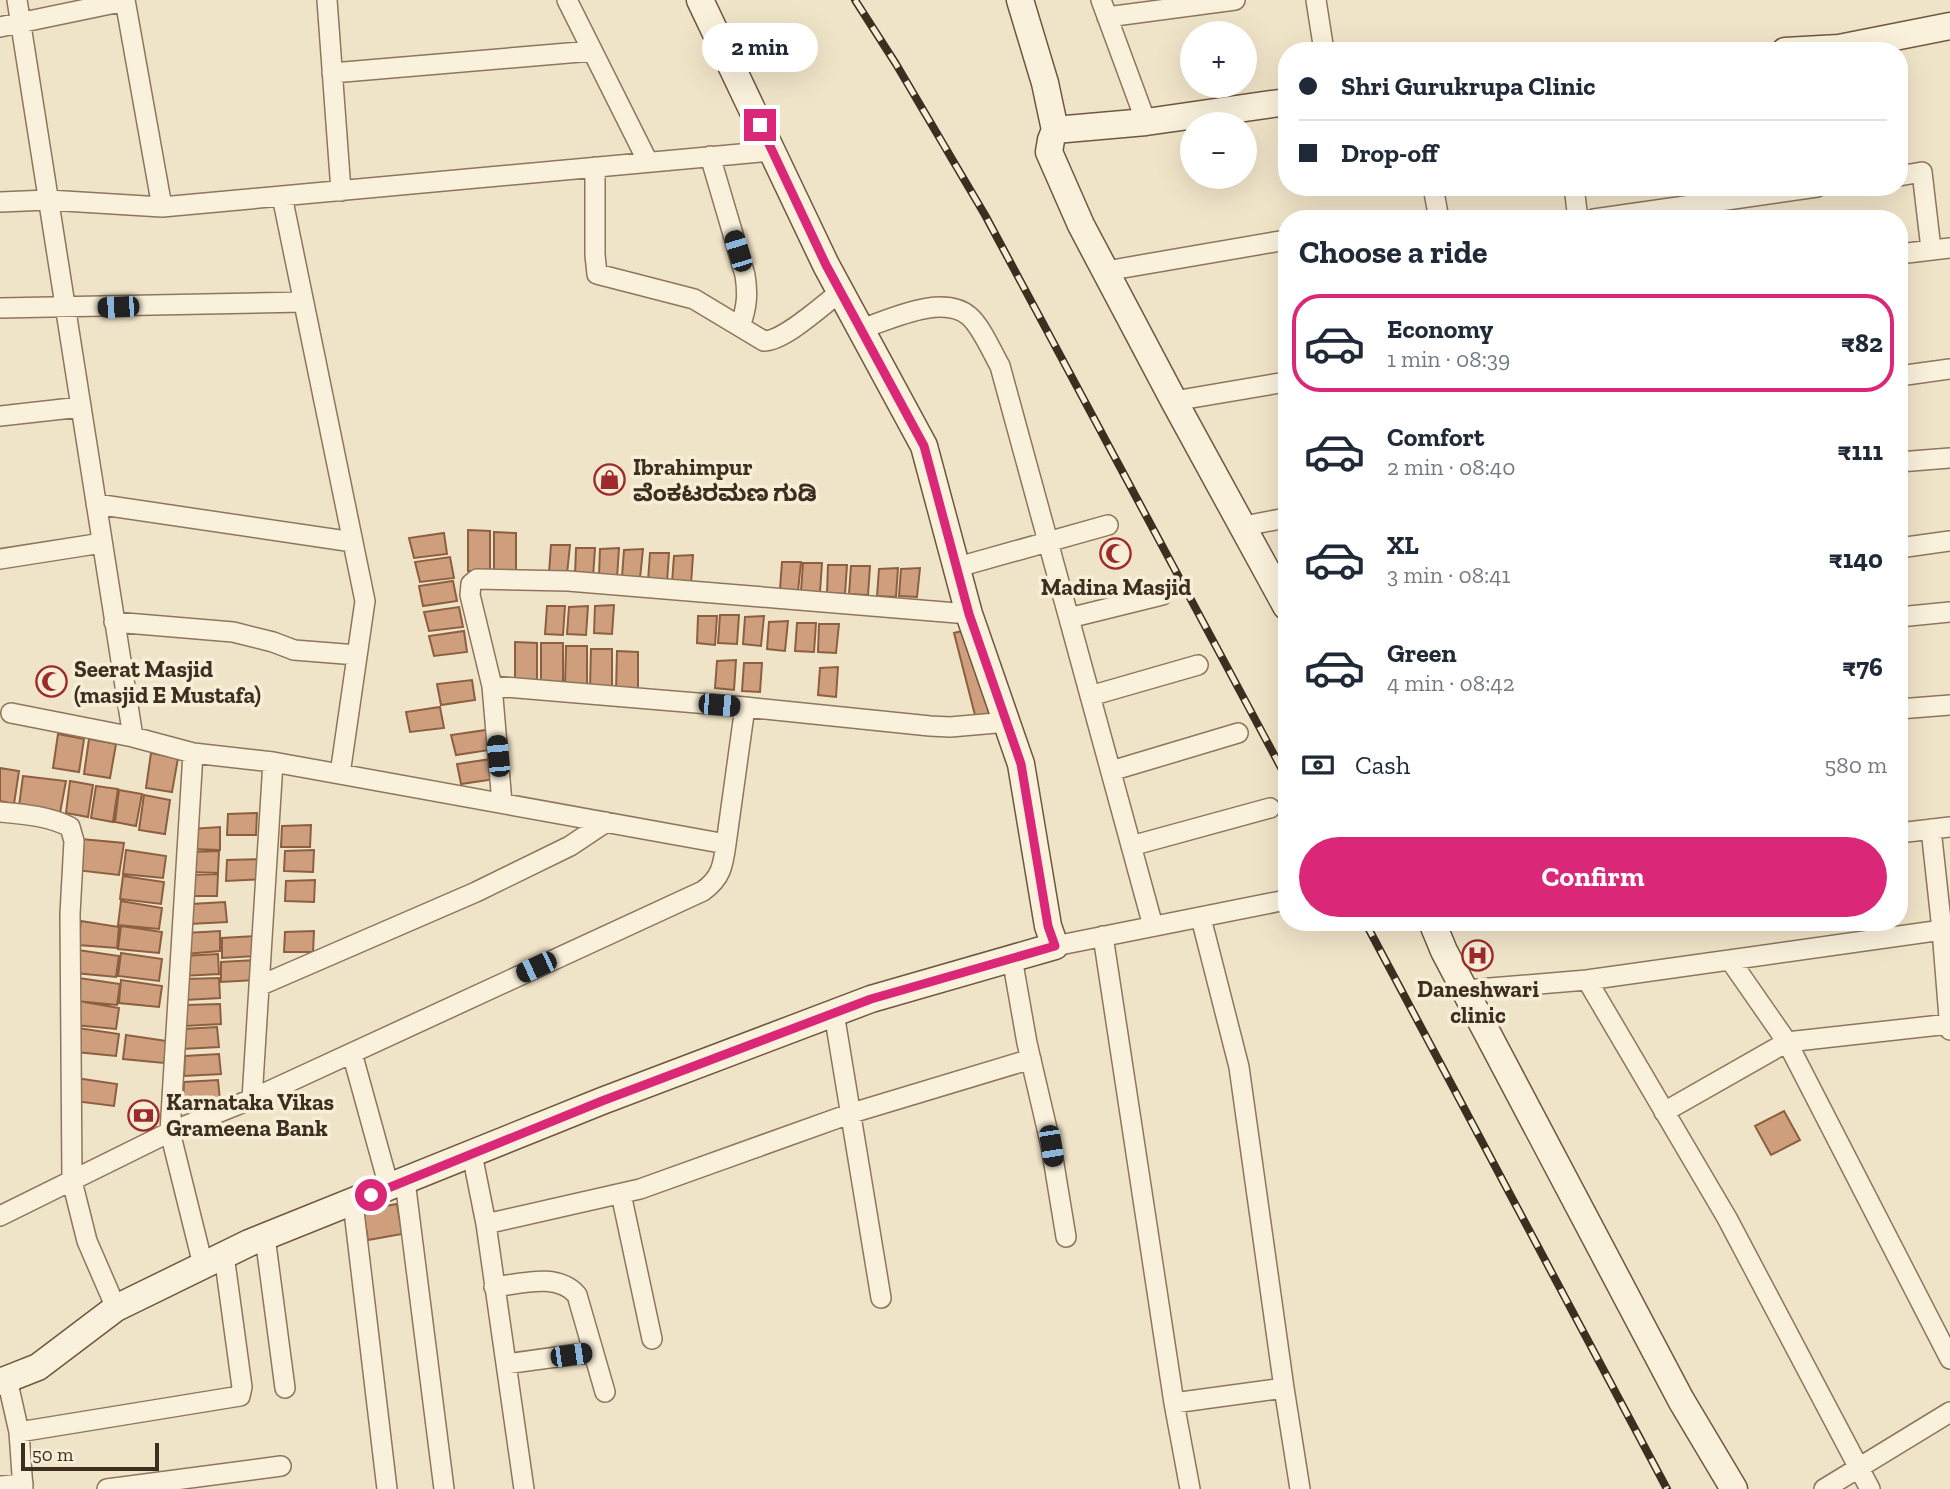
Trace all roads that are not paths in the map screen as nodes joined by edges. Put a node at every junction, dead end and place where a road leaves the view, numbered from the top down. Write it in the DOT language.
graph roads {
  1 [pos="17,0"];
  2 [pos="125,0"];
  3 [pos="327,0"];
  4 [pos="566,0"];
  5 [pos="700,0"];
  6 [pos="1020,0"];
  7 [pos="1235,0"];
  8 [pos="1316,0"];
  9 [pos="1104,9"];
  10 [pos="20,23"];
  11 [pos="1950,26"];
  12 [pos="0,27"];
  13 [pos="1323,42"];
  14 [pos="1869,42"];
  15 [pos="592,51"];
  16 [pos="332,73"];
  17 [pos="1278,103"];
  18 [pos="1146,122"];
  19 [pos="1055,130"];
  20 [pos="772,150"];
  21 [pos="710,156"];
  22 [pos="648,162"];
  23 [pos="595,167"];
  24 [pos="1908,174"];
  25 [pos="341,191"];
  26 [pos="282,196"];
  27 [pos="1764,196"];
  28 [pos="48,200"];
  29 [pos="0,202"];
  30 [pos="162,207"];
  31 [pos="1682,210"];
  32 [pos="1278,241"];
  33 [pos="1940,249"];
  34 [pos="1908,253"];
  35 [pos="1106,271"];
  36 [pos="841,292"];
  37 [pos="303,302"];
  38 [pos="0,308"];
  39 [pos="65,308"];
  40 [pos="740,326"];
  41 [pos="861,330"];
  42 [pos="1950,369"];
  43 [pos="1908,375"];
  44 [pos="1278,383"];
  45 [pos="1174,401"];
  46 [pos="81,407"];
  47 [pos="0,416"];
  48 [pos="1950,458"];
  49 [pos="1908,461"];
  50 [pos="96,503"];
  51 [pos="1278,520"];
  52 [pos="1108,525"];
  53 [pos="1244,526"];
  54 [pos="1950,541"];
  55 [pos="353,542"];
  56 [pos="1048,542"];
  57 [pos="102,544"];
  58 [pos="1908,547"];
  59 [pos="0,559"];
  60 [pos="958,567"];
  61 [pos="1278,591"];
  62 [pos="1163,596"];
  63 [pos="1950,612"];
  64 [pos="969,614"];
  65 [pos="1908,616"];
  66 [pos="1069,618"];
  67 [pos="114,622"];
  68 [pos="357,654"];
  69 [pos="1198,665"];
  70 [pos="492,686"];
  71 [pos="1090,696"];
  72 [pos="1950,705"];
  73 [pos="745,707"];
  74 [pos="1908,708"];
  75 [pos="11,713"];
  76 [pos="1008,722"];
  77 [pos="1238,733"];
  78 [pos="132,737"];
  79 [pos="193,753"];
  80 [pos="273,762"];
  81 [pos="1111,771"];
  82 [pos="340,774"];
  83 [pos="502,803"];
  84 [pos="1270,808"];
  85 [pos="0,812"];
  86 [pos="606,822"];
  87 [pos="1941,828"];
  88 [pos="1908,832"];
  89 [pos="726,844"];
  90 [pos="1131,846"];
  91 [pos="1278,902"];
  92 [pos="1201,918"];
  93 [pos="1153,926"];
  94 [pos="1946,930"];
  95 [pos="1436,931"];
  96 [pos="1103,936"];
  97 [pos="1055,946"];
  98 [pos="1012,958"];
  99 [pos="1730,960"];
  100 [pos="1587,980"];
  101 [pos="259,986"];
  102 [pos="1465,990"];
  103 [pos="834,1013"];
  104 [pos="1950,1026"];
  105 [pos="1787,1042"];
  106 [pos="352,1053"];
  107 [pos="1031,1059"];
  108 [pos="252,1099"];
  109 [pos="1664,1112"];
  110 [pos="852,1113"];
  111 [pos="170,1132"];
  112 [pos="472,1154"];
  113 [pos="72,1181"];
  114 [pos="397,1184"];
  115 [pos="621,1194"];
  116 [pos="353,1203"];
  117 [pos="0,1216"];
  118 [pos="486,1224"];
  119 [pos="265,1237"];
  120 [pos="1066,1237"];
  121 [pos="214,1260"];
  122 [pos="494,1287"];
  123 [pos="881,1298"];
  124 [pos="116,1308"];
  125 [pos="652,1339"];
  126 [pos="593,1352"];
  127 [pos="1950,1359"];
  128 [pos="506,1364"];
  129 [pos="3,1380"];
  130 [pos="285,1388"];
  131 [pos="1284,1388"];
  132 [pos="605,1392"];
  133 [pos="1174,1403"];
  134 [pos="1950,1412"];
  135 [pos="19,1432"];
  136 [pos="282,1466"];
  137 [pos="1857,1469"];
  138 [pos="0,1486"];
  139 [pos="23,1486"];
  140 [pos="107,1489"];
  141 [pos="387,1489"];
  142 [pos="444,1489"];
  143 [pos="524,1489"];
  144 [pos="1189,1489"];
  145 [pos="1300,1489"];
  146 [pos="1734,1489"];
  147 [pos="1824,1489"];
  148 [pos="1870,1489"];
  1 -- 10 [label="street"];
  2 -- 10 [label="street"];
  2 -- 30 [label="street"];
  3 -- 16 [label="street"];
  4 -- 15 [label="street"];
  5 -- 20 [label="street"];
  6 -- 19 [label="street"];
  7 -- 9 [label="street"];
  8 -- 13 [label="street"];
  9 -- 18 [label="street"];
  10 -- 12 [label="street"];
  10 -- 28 [label="street"];
  11 -- 14 [label="street"];
  15 -- 16 [label="street"];
  15 -- 22 [label="street"];
  16 -- 25 [label="street"];
  17 -- 18 [label="street"];
  18 -- 19 [label="street"];
  19 -- 35 [label="street"];
  20 -- 21 [label="street"];
  20 -- 36 [label="street"];
  21 -- 22 [label="street"];
  21 -- 40 [label="street"];
  22 -- 23 [label="street"];
  23 -- 25 [label="street"];
  23 -- 40 [label="street"];
  24 -- 33 [label="street"];
  25 -- 26 [label="street"];
  26 -- 30 [label="street"];
  26 -- 37 [label="street"];
  27 -- 31 [label="street"];
  28 -- 29 [label="street"];
  28 -- 30 [label="street"];
  28 -- 39 [label="street"];
  32 -- 35 [label="street"];
  33 -- 34 [label="street"];
  35 -- 45 [label="street"];
  36 -- 40 [label="street"];
  36 -- 41 [label="street"];
  37 -- 39 [label="street"];
  37 -- 55 [label="street"];
  38 -- 39 [label="street"];
  39 -- 46 [label="street"];
  41 -- 56 [label="street"];
  41 -- 60 [label="street"];
  42 -- 43 [label="street"];
  44 -- 45 [label="street"];
  45 -- 53 [label="street"];
  46 -- 47 [label="street"];
  46 -- 50 [label="street"];
  48 -- 49 [label="street"];
  50 -- 55 [label="street"];
  50 -- 57 [label="street"];
  51 -- 53 [label="street"];
  52 -- 56 [label="street"];
  53 -- 61 [label="street"];
  54 -- 58 [label="street"];
  55 -- 68 [label="street"];
  56 -- 60 [label="street"];
  56 -- 66 [label="street"];
  57 -- 59 [label="street"];
  57 -- 67 [label="street"];
  60 -- 64 [label="street"];
  62 -- 66 [label="street"];
  63 -- 65 [label="street"];
  64 -- 70 [label="street"];
  64 -- 76 [label="street"];
  66 -- 71 [label="street"];
  67 -- 68 [label="street"];
  67 -- 78 [label="street"];
  68 -- 82 [label="street"];
  69 -- 71 [label="street"];
  70 -- 73 [label="street"];
  70 -- 83 [label="street"];
  71 -- 81 [label="street"];
  72 -- 74 [label="street"];
  73 -- 76 [label="street"];
  73 -- 89 [label="street"];
  75 -- 78 [label="street"];
  76 -- 97 [label="street"];
  77 -- 81 [label="street"];
  78 -- 79 [label="street"];
  79 -- 80 [label="street"];
  79 -- 111 [label="street"];
  80 -- 82 [label="street"];
  80 -- 101 [label="street"];
  81 -- 90 [label="street"];
  82 -- 83 [label="street"];
  83 -- 86 [label="street"];
  84 -- 90 [label="street"];
  85 -- 113 [label="street"];
  86 -- 89 [label="street"];
  86 -- 101 [label="street"];
  87 -- 88 [label="street"];
  87 -- 94 [label="street"];
  89 -- 106 [label="street"];
  90 -- 93 [label="street"];
  91 -- 92 [label="street"];
  92 -- 93 [label="street"];
  92 -- 131 [label="street"];
  93 -- 96 [label="street"];
  94 -- 99 [label="street"];
  94 -- 104 [label="street"];
  95 -- 102 [label="street"];
  96 -- 97 [label="street"];
  96 -- 133 [label="street"];
  97 -- 98 [label="street"];
  98 -- 103 [label="street"];
  98 -- 107 [label="street"];
  99 -- 100 [label="street"];
  99 -- 105 [label="street"];
  100 -- 102 [label="street"];
  100 -- 109 [label="street"];
  101 -- 108 [label="street"];
  102 -- 146 [label="street"];
  103 -- 110 [label="street"];
  103 -- 112 [label="street"];
  104 -- 105 [label="street"];
  105 -- 109 [label="street"];
  105 -- 127 [label="street"];
  106 -- 108 [label="street"];
  106 -- 114 [label="street"];
  107 -- 110 [label="street"];
  107 -- 120 [label="street"];
  108 -- 111 [label="street"];
  109 -- 137 [label="street"];
  110 -- 115 [label="street"];
  110 -- 123 [label="street"];
  111 -- 113 [label="street"];
  111 -- 121 [label="street"];
  112 -- 114 [label="street"];
  112 -- 118 [label="street"];
  113 -- 117 [label="street"];
  113 -- 124 [label="street"];
  114 -- 116 [label="street"];
  114 -- 142 [label="street"];
  115 -- 118 [label="street"];
  115 -- 125 [label="street"];
  116 -- 119 [label="street"];
  116 -- 141 [label="street"];
  118 -- 122 [label="street"];
  119 -- 121 [label="street"];
  119 -- 130 [label="street"];
  121 -- 124 [label="street"];
  121 -- 135 [label="street"];
  122 -- 126 [label="street"];
  122 -- 128 [label="street"];
  124 -- 129 [label="street"];
  126 -- 128 [label="street"];
  126 -- 132 [label="street"];
  128 -- 143 [label="street"];
  129 -- 135 [label="street"];
  131 -- 133 [label="street"];
  131 -- 145 [label="street"];
  133 -- 144 [label="street"];
  134 -- 137 [label="street"];
  135 -- 139 [label="street"];
  136 -- 140 [label="street"];
  137 -- 147 [label="street"];
  137 -- 148 [label="street"];
  138 -- 139 [label="street"];
}
